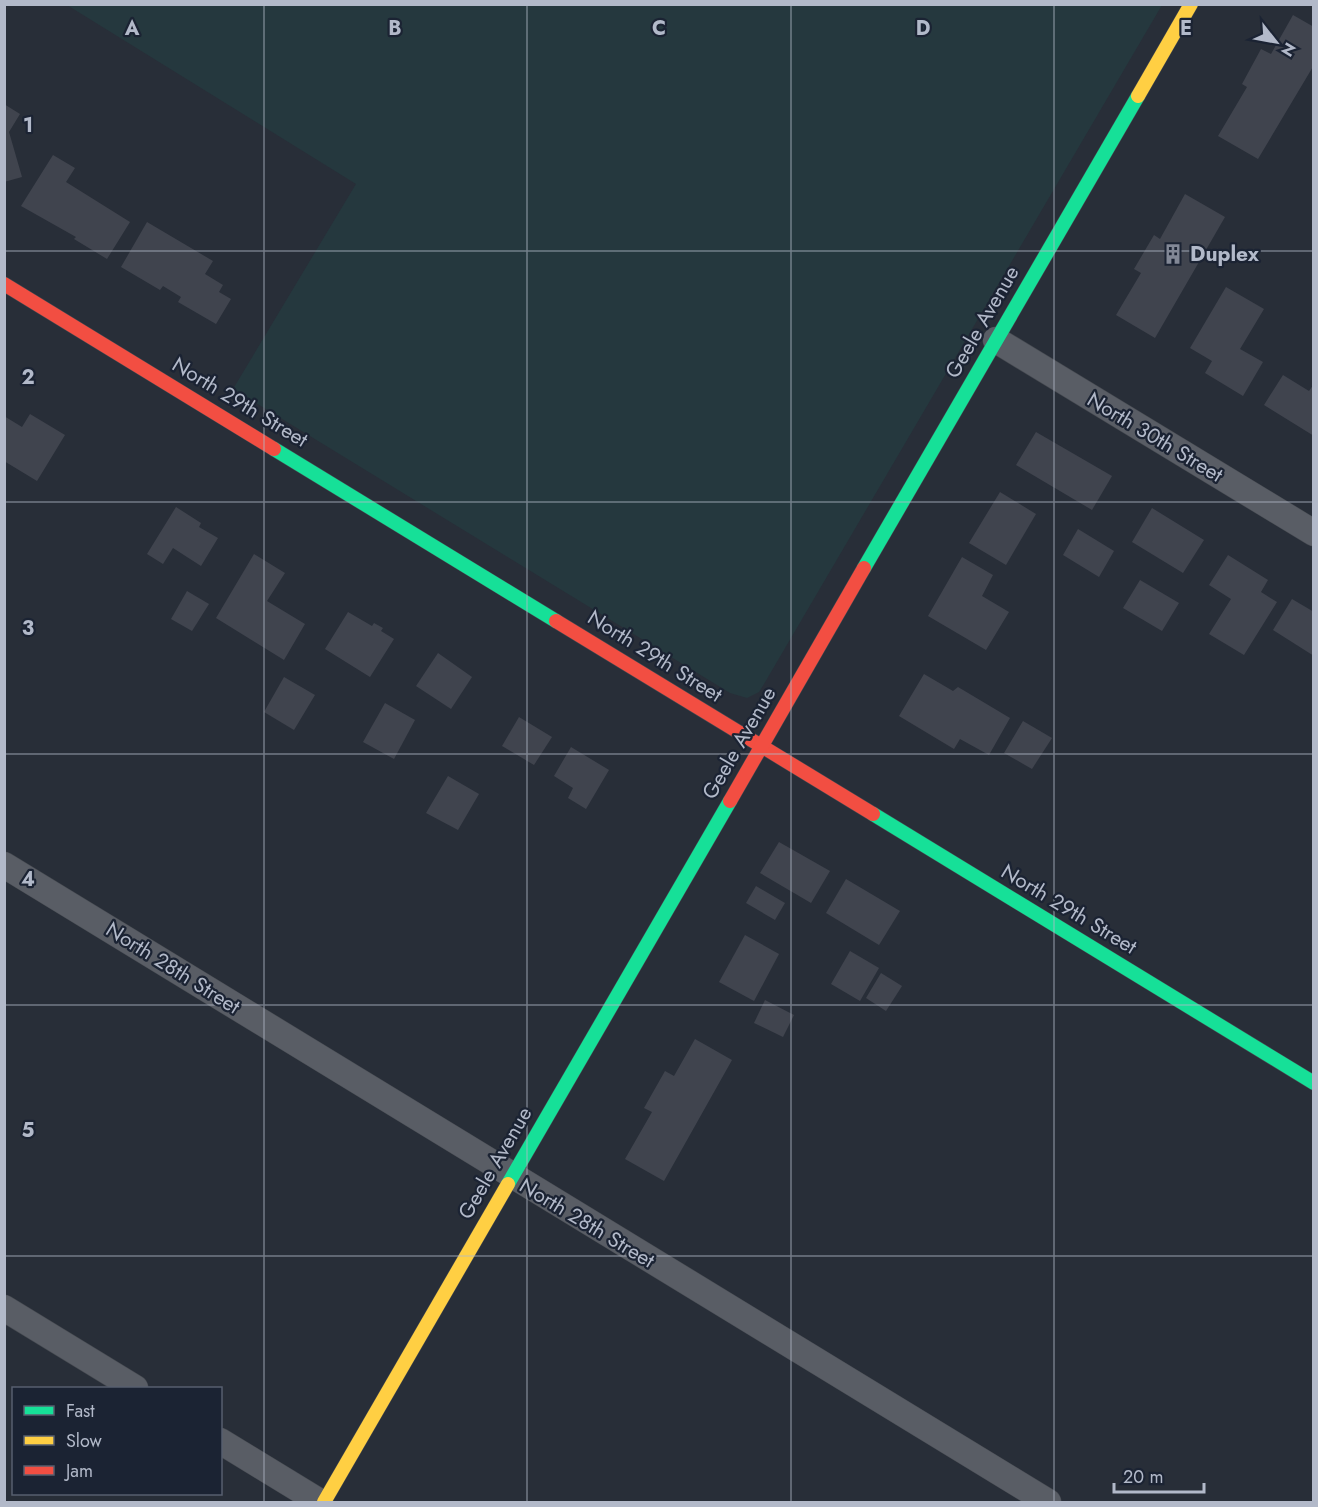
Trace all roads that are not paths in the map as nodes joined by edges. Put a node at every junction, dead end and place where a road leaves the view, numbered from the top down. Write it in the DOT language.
graph roads {
  1 [pos="1191,4"];
  2 [pos="4,284"];
  3 [pos="996,340"];
  4 [pos="1314,533"];
  5 [pos="761,746"];
  6 [pos="4,865"];
  7 [pos="1314,1083"];
  8 [pos="511,1176"];
  9 [pos="4,1308"];
  10 [pos="132,1387"];
  11 [pos="222,1442"];
  12 [pos="322,1503"];
  13 [pos="1048,1503"];
  1 -- 3 [label="street, Geele Avenue"];
  2 -- 5 [label="street, North 29th Street"];
  3 -- 4 [label="street, North 30th Street"];
  3 -- 5 [label="street, Geele Avenue"];
  5 -- 7 [label="street, North 29th Street"];
  5 -- 8 [label="street, Geele Avenue"];
  6 -- 8 [label="street, North 28th Street"];
  8 -- 12 [label="street, Geele Avenue"];
  8 -- 13 [label="street, North 28th Street"];
  9 -- 10 [label="street"];
  11 -- 12 [label="street"];
}
